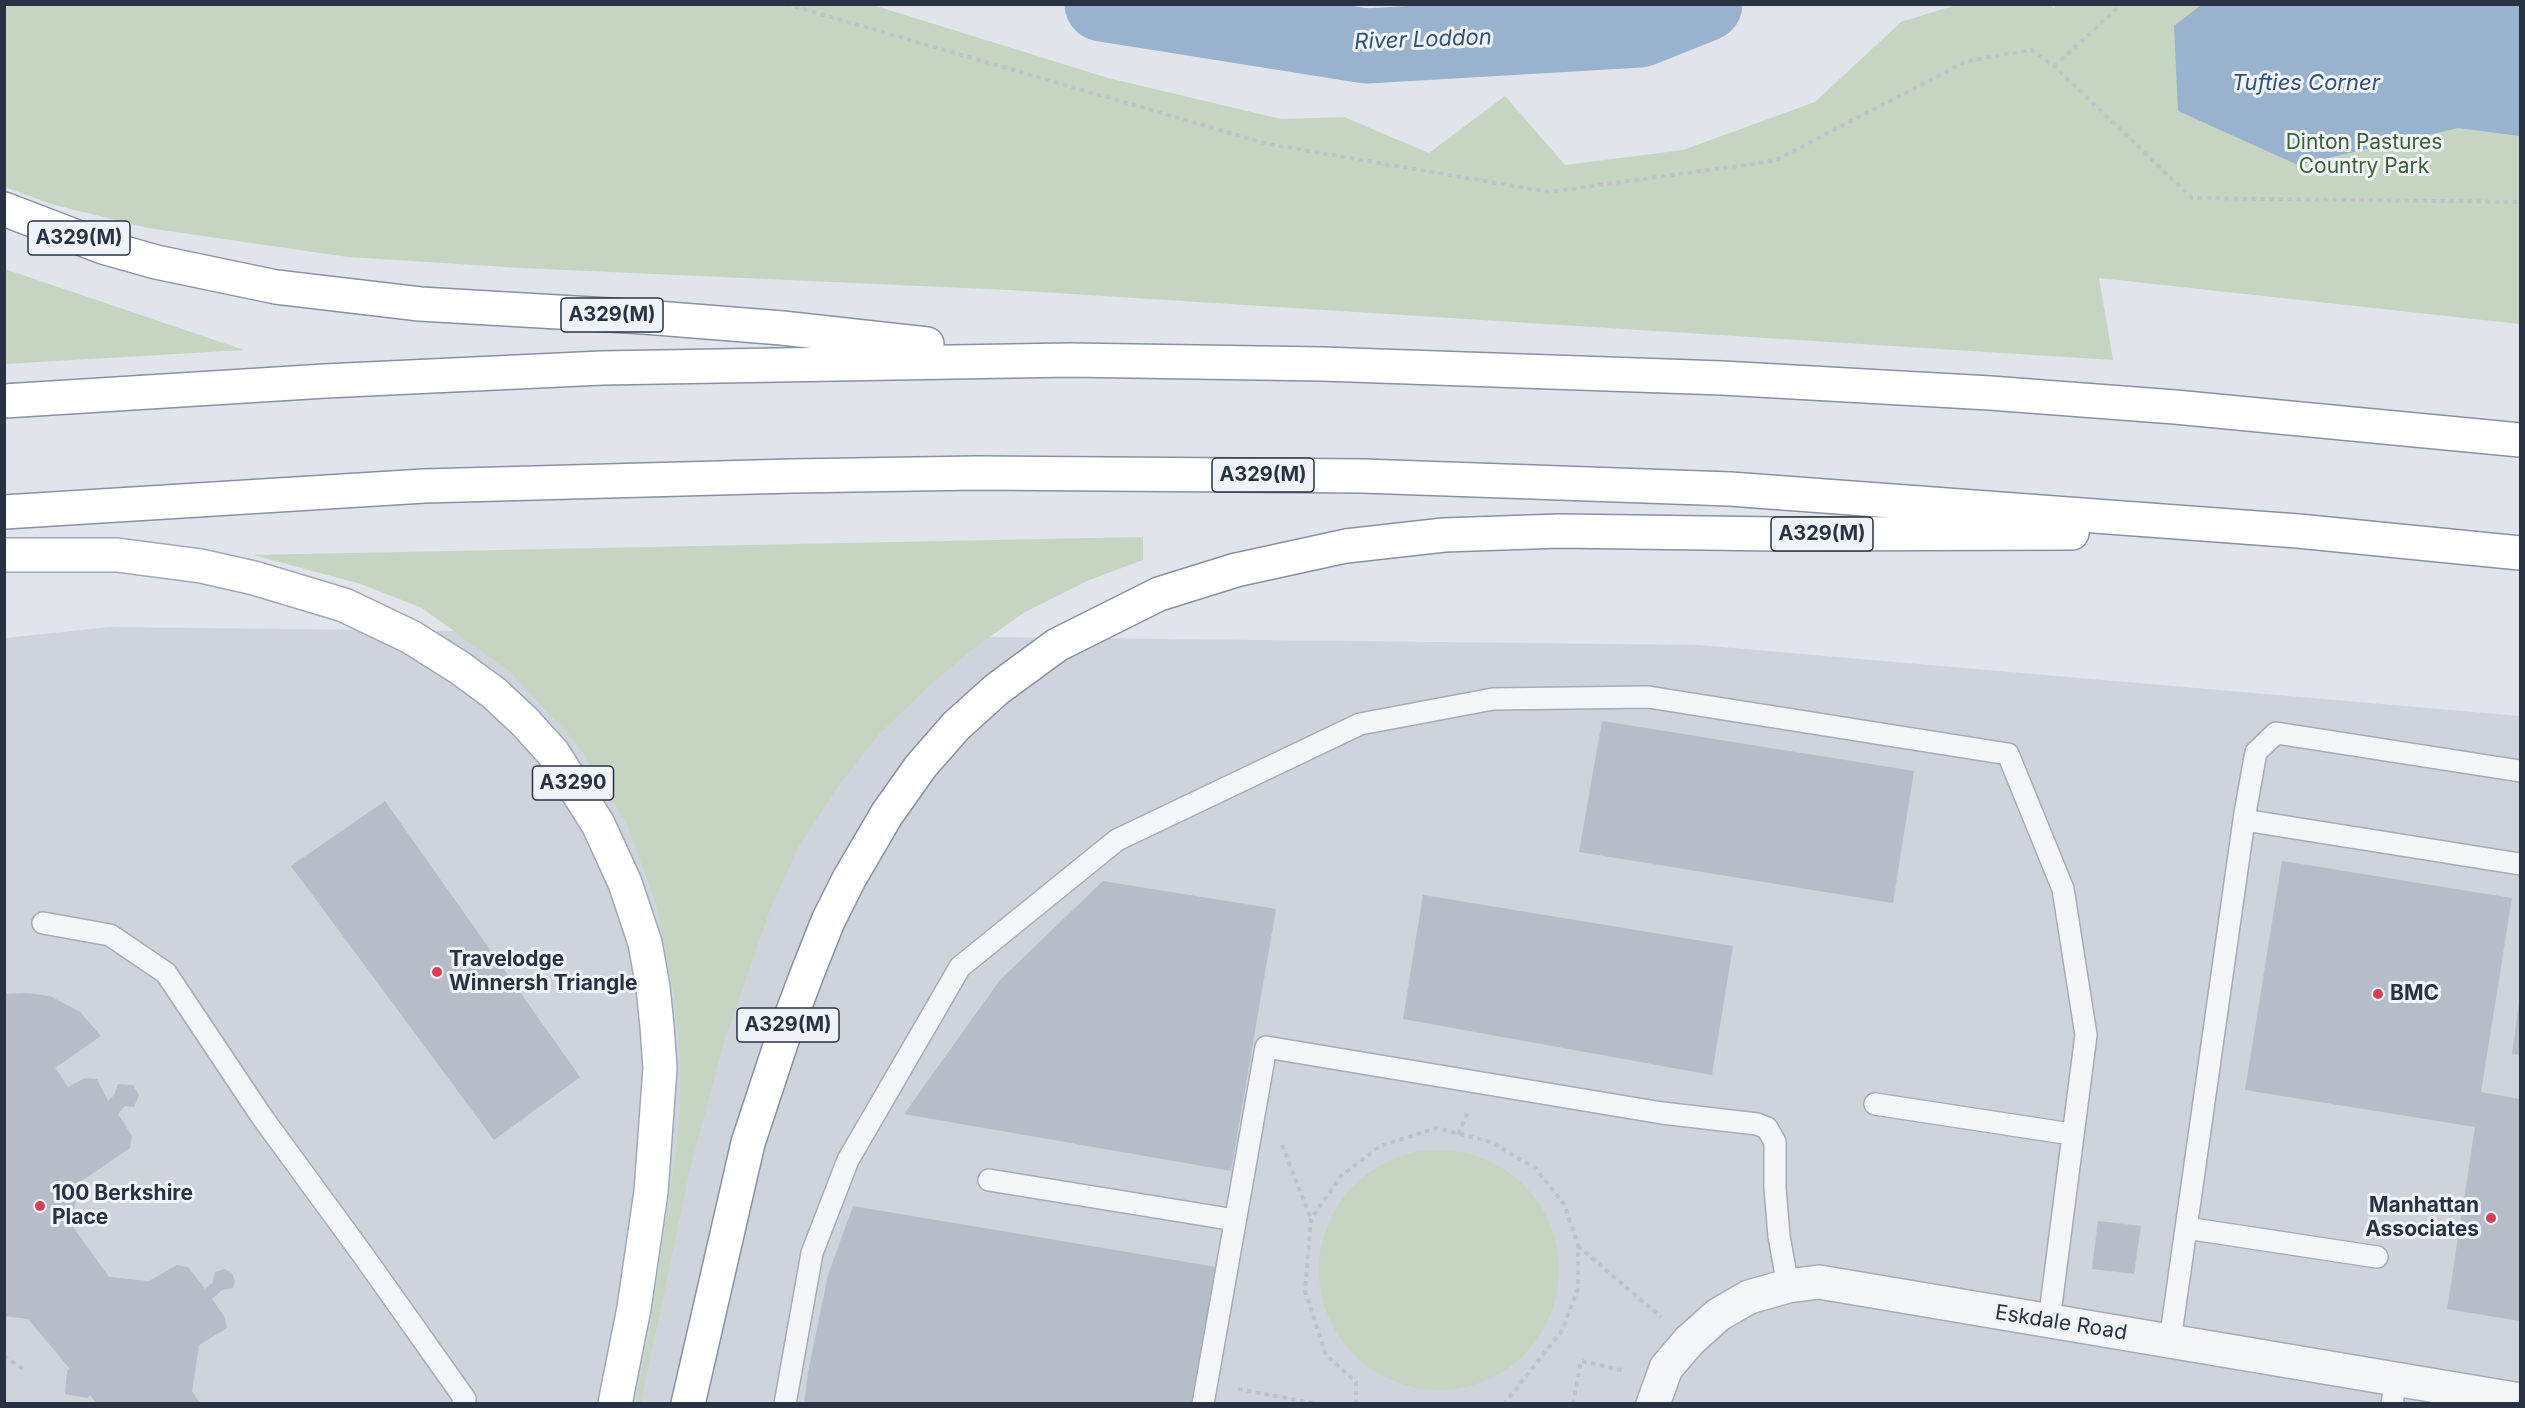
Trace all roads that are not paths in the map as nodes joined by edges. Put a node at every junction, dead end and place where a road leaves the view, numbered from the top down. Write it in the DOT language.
graph roads {
  1 [pos="4,209"];
  2 [pos="1070,360"];
  3 [pos="4,401"];
  4 [pos="2520,440"];
  5 [pos="4,512"];
  6 [pos="2298,531"];
  7 [pos="2520,553"];
  8 [pos="4,555"];
  9 [pos="2520,771"];
  10 [pos="2244,819"];
  11 [pos="2520,864"];
  12 [pos="43,923"];
  13 [pos="1875,1104"];
  14 [pos="2071,1134"];
  15 [pos="989,1180"];
  16 [pos="1235,1220"];
  17 [pos="2186,1228"];
  18 [pos="2377,1257"];
  19 [pos="1788,1286"];
  20 [pos="2049,1321"];
  21 [pos="2170,1341"];
  22 [pos="2394,1391"];
  23 [pos="1205,1394"];
  24 [pos="2520,1400"];
  25 [pos="464,1404"];
  26 [pos="615,1404"];
  27 [pos="688,1404"];
  28 [pos="785,1404"];
  29 [pos="1653,1404"];
  1 -- 2 [label="main road, A329(M)"];
  2 -- 3 [label="main road, A329(M)"];
  2 -- 4 [label="main road, A329(M)"];
  5 -- 6 [label="main road, A329(M)"];
  6 -- 7 [label="main road, A329(M)"];
  6 -- 27 [label="main road, A329(M)"];
  8 -- 26 [label="main road, A3290"];
  9 -- 10 [label="lane"];
  10 -- 11 [label="lane"];
  10 -- 17 [label="lane"];
  12 -- 25 [label="lane"];
  13 -- 14 [label="lane"];
  14 -- 20 [label="lane"];
  14 -- 28 [label="lane"];
  15 -- 16 [label="lane"];
  16 -- 19 [label="lane"];
  16 -- 23 [label="lane"];
  17 -- 18 [label="lane"];
  17 -- 21 [label="lane"];
  19 -- 20 [label="street, Eskdale Road"];
  19 -- 29 [label="street, Eskdale Road"];
  20 -- 21 [label="street, Eskdale Road"];
  21 -- 22 [label="street, Eskdale Road"];
  22 -- 24 [label="street, Eskdale Road"];
}
